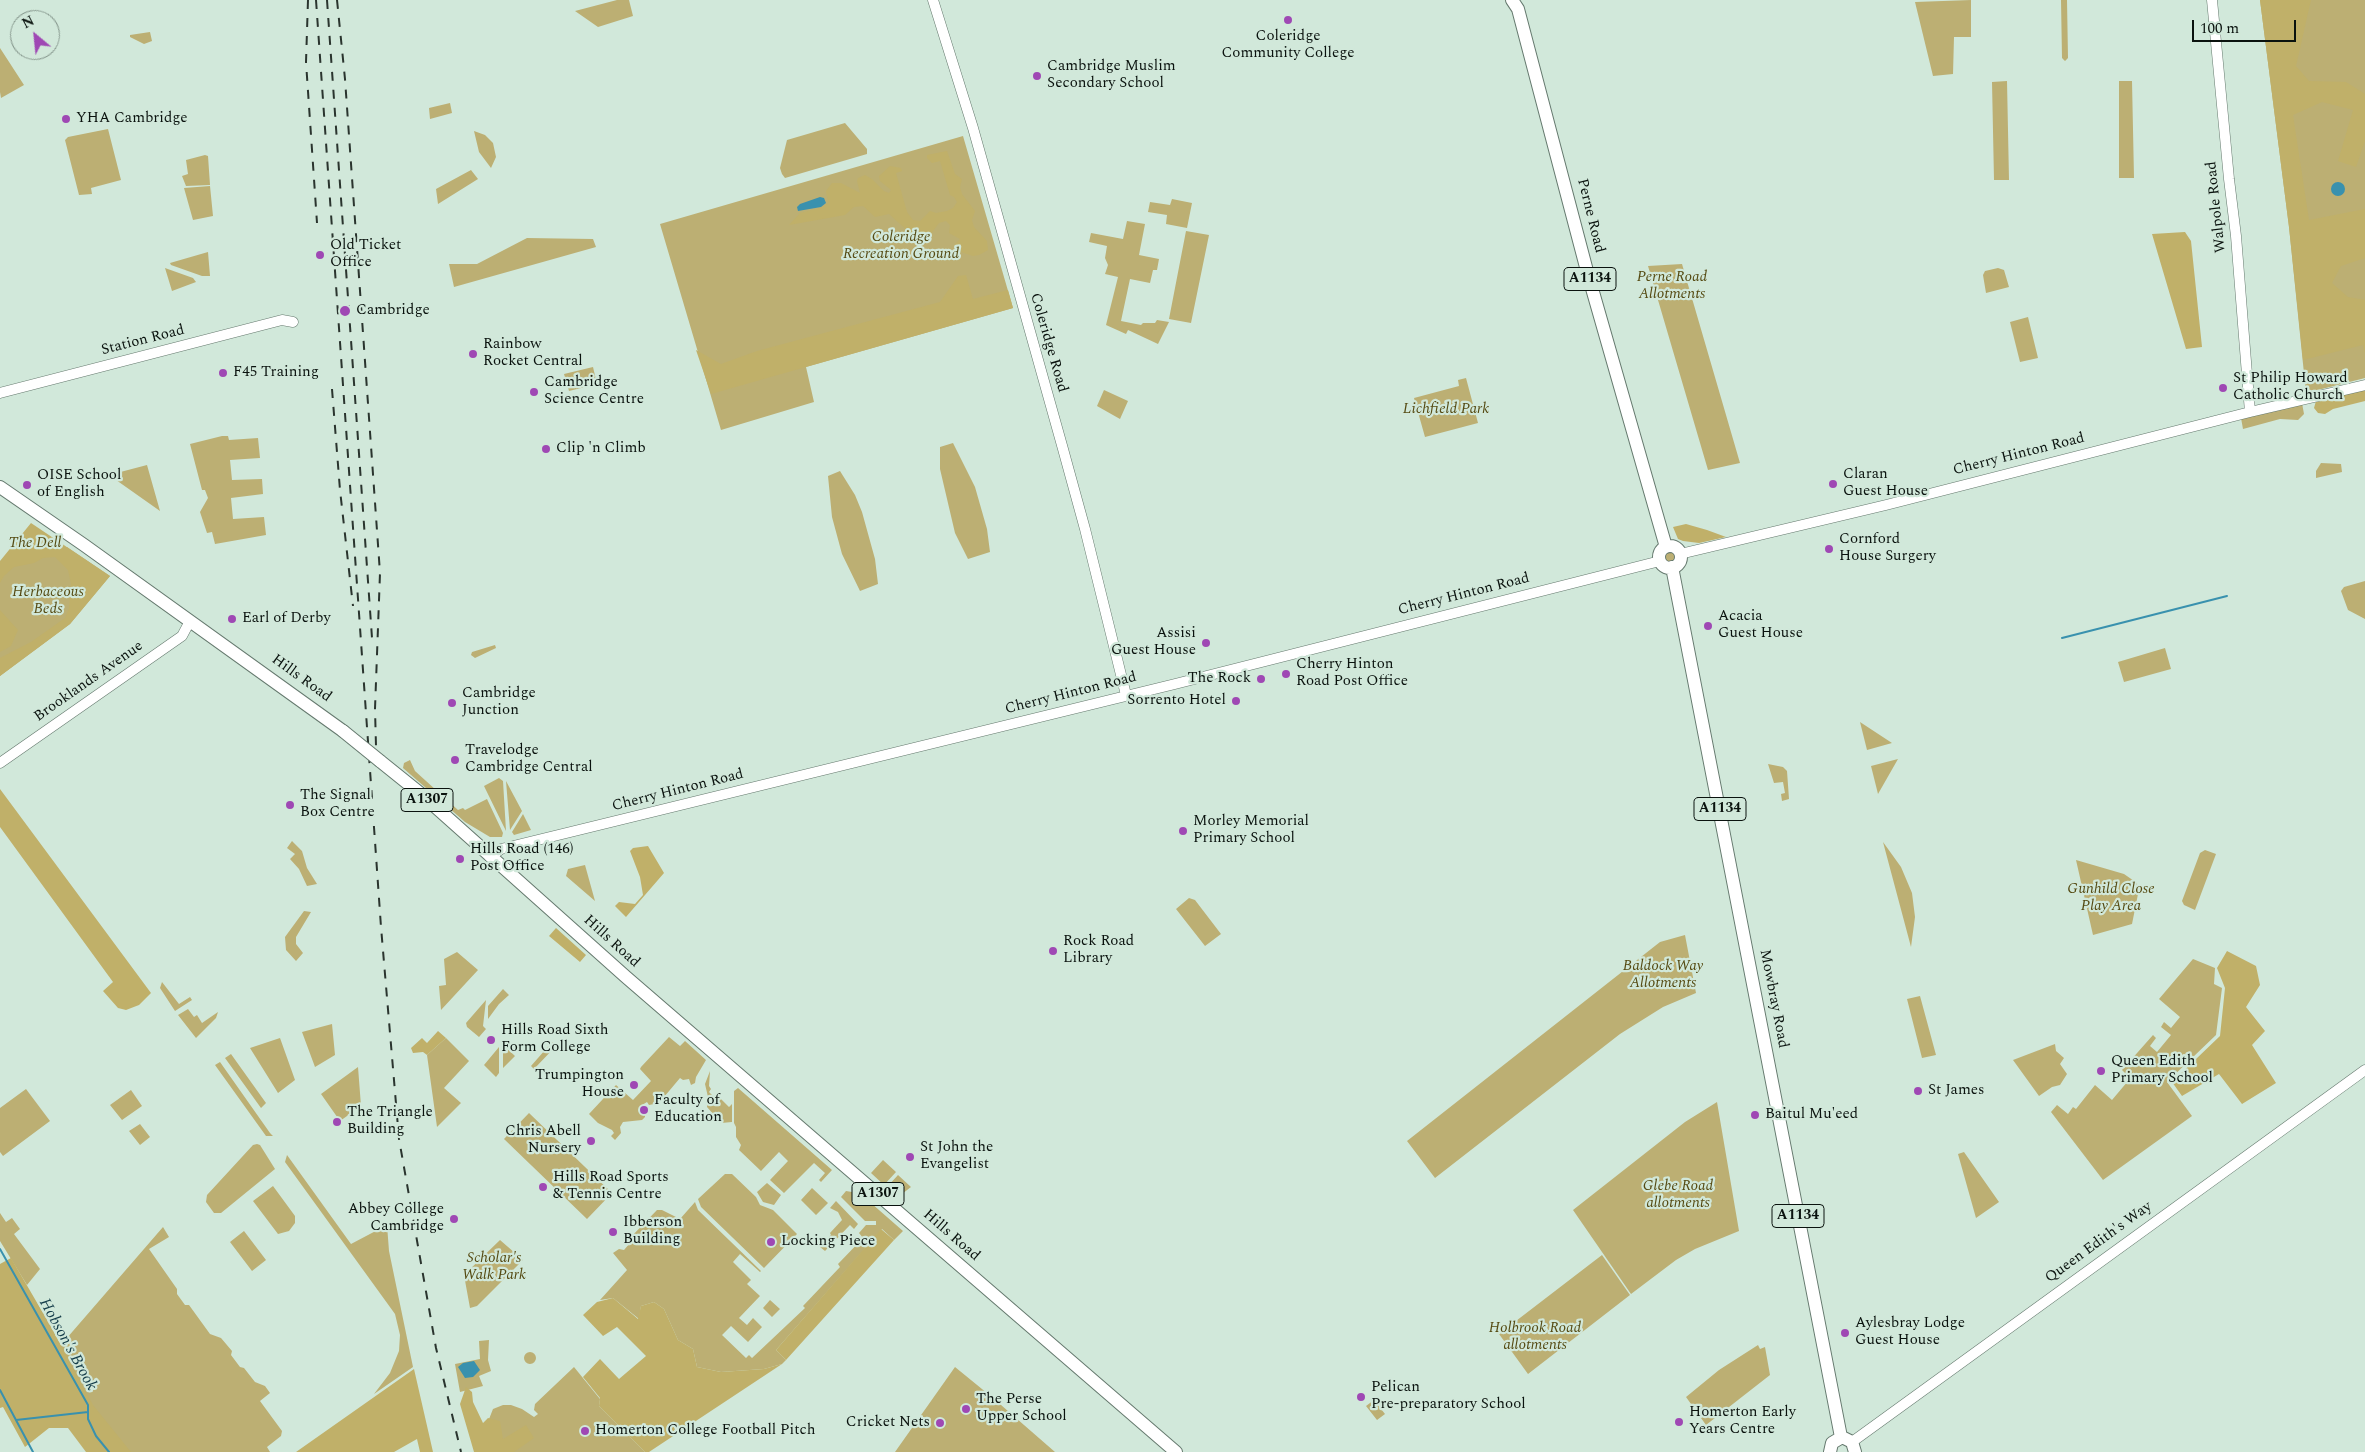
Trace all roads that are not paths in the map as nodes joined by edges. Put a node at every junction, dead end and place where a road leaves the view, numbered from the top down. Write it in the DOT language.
graph roads {
  1 [pos="933,0"];
  2 [pos="2212,0"];
  3 [pos="1516,3"];
  4 [pos="293,322"];
  5 [pos="2365,385"];
  6 [pos="0,394"];
  7 [pos="2250,412"];
  8 [pos="0,487"];
  9 [pos="1666,547"];
  10 [pos="1680,554"];
  11 [pos="1660,562"];
  12 [pos="1672,567"];
  13 [pos="190,621"];
  14 [pos="1126,696"];
  15 [pos="0,763"];
  16 [pos="490,857"];
  17 [pos="2365,1070"];
  18 [pos="1849,1444"];
  19 [pos="1176,1452"];
  20 [pos="1830,1452"];
  1 -- 14 [label="street, Coleridge Road"];
  2 -- 7 [label="street, Walpole Road"];
  3 -- 9 [label="main road, Perne Road / A1134"];
  4 -- 6 [label="street, Station Road"];
  5 -- 7 [label="street, Cherry Hinton Road"];
  7 -- 10 [label="street, Cherry Hinton Road"];
  8 -- 13 [label="main road, Hills Road"];
  9 -- 10 [label="main road"];
  9 -- 11 [label="main road"];
  10 -- 12 [label="main road"];
  11 -- 12 [label="main road"];
  11 -- 14 [label="street, Cherry Hinton Road"];
  12 -- 18 [label="main road, Mowbray Road / A1134"];
  13 -- 15 [label="street, Brooklands Avenue"];
  13 -- 16 [label="main road, Hills Road / A1307, bridge"];
  14 -- 16 [label="street, Cherry Hinton Road"];
  16 -- 19 [label="main road, Hills Road / A1307"];
  17 -- 18 [label="street, Queen Edith's Way"];
  18 -- 20 [label="main road"];
}
